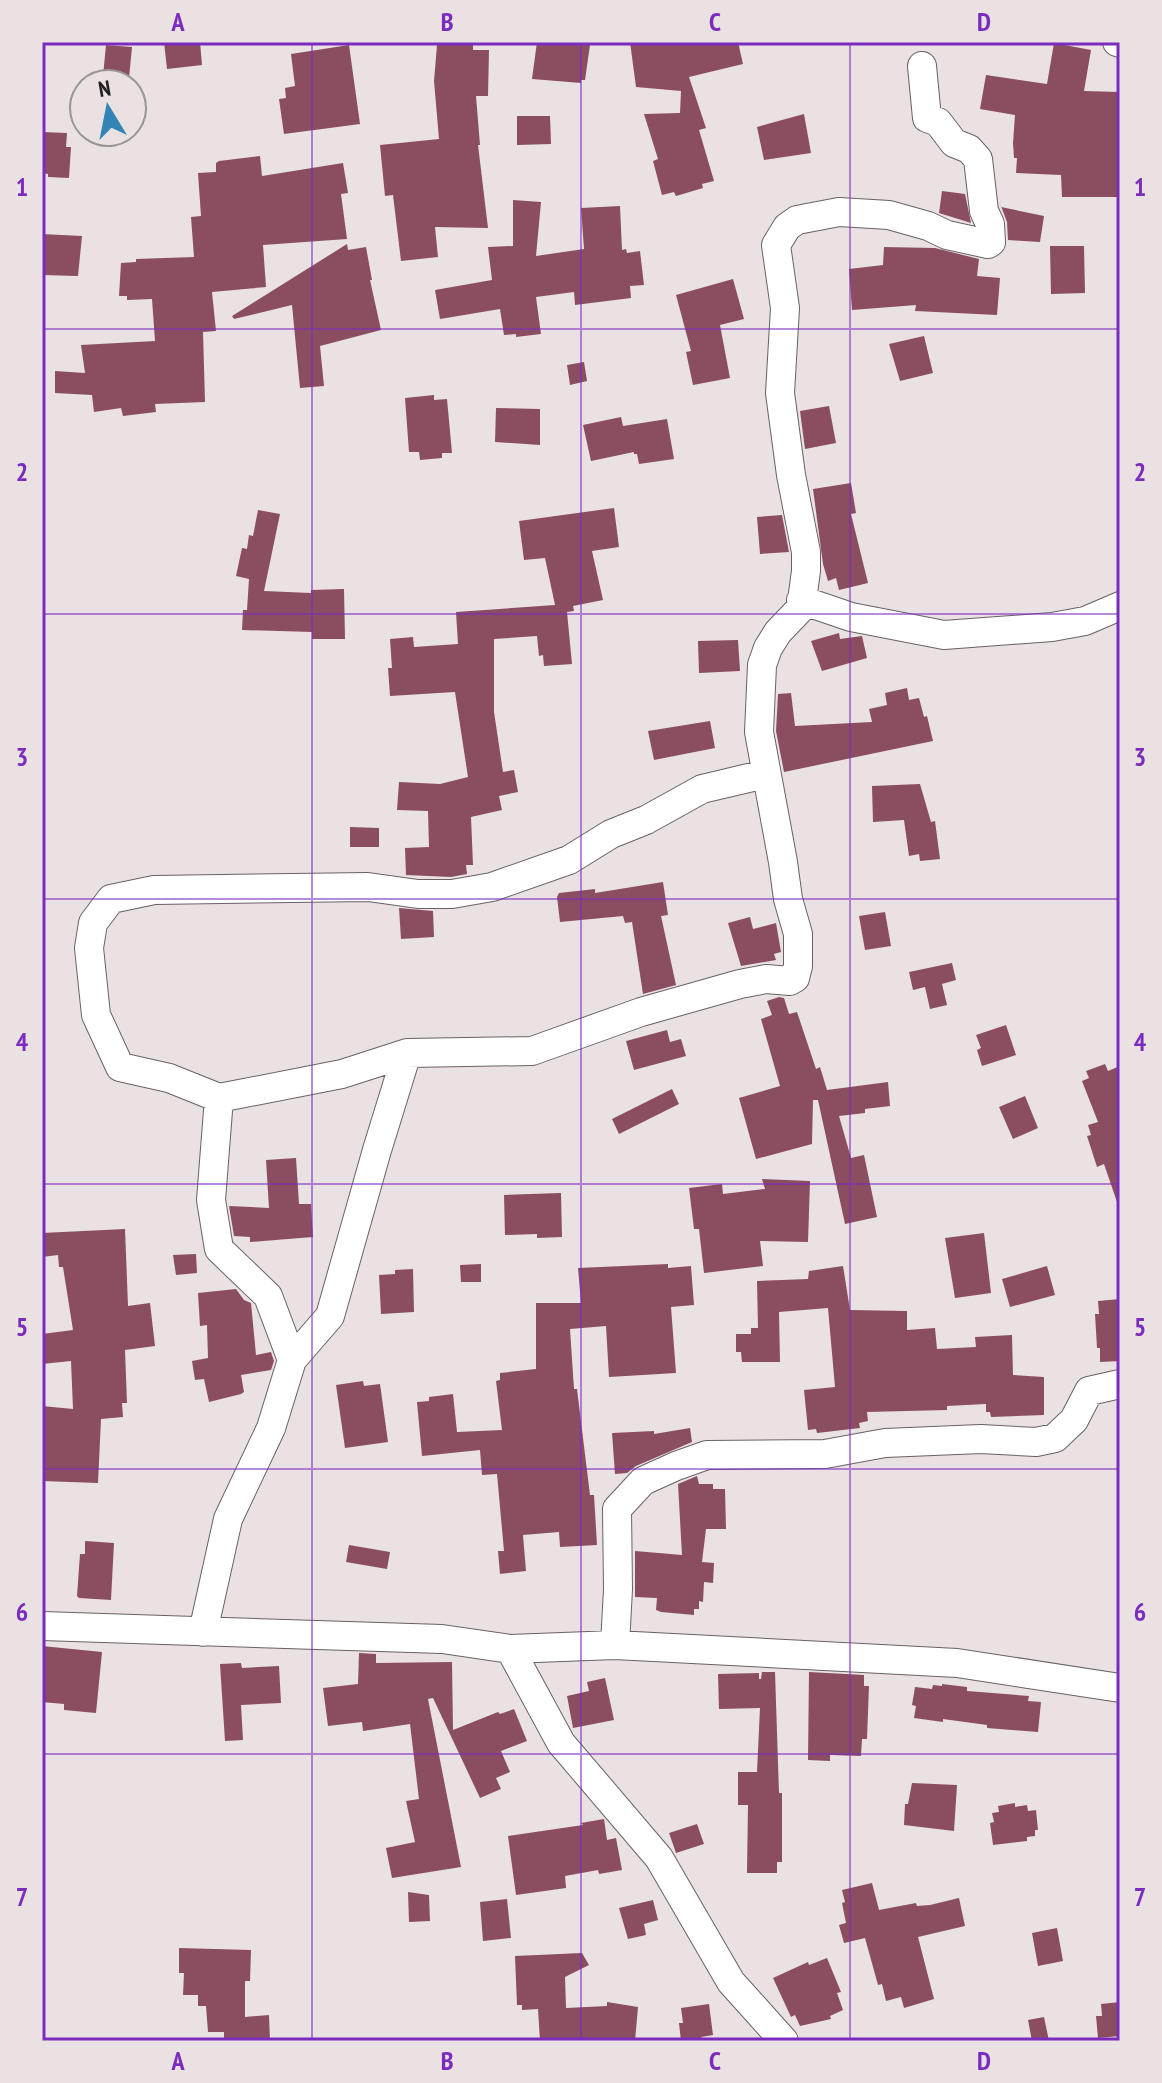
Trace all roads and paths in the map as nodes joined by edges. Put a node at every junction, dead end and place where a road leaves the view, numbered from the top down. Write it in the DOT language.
graph roads {
  1 [pos="922,66"];
  2 [pos="801,600"];
  3 [pos="1120,606"];
  4 [pos="765,774"];
  5 [pos="407,1053"];
  6 [pos="219,1098"];
  7 [pos="292,1360"];
  8 [pos="1120,1384"];
  9 [pos="42,1626"];
  10 [pos="203,1632"];
  11 [pos="615,1645"];
  12 [pos="510,1649"];
  13 [pos="1120,1688"];
  14 [pos="784,2041"];
  1 -- 2 [label="street"];
  2 -- 3 [label="street"];
  2 -- 4 [label="street"];
  4 -- 5 [label="street"];
  4 -- 6 [label="street"];
  5 -- 6 [label="street"];
  5 -- 7 [label="street"];
  6 -- 7 [label="street"];
  7 -- 10 [label="street"];
  8 -- 11 [label="street"];
  9 -- 10 [label="street"];
  10 -- 12 [label="street"];
  11 -- 12 [label="street"];
  11 -- 13 [label="street"];
  12 -- 14 [label="street"];
}
